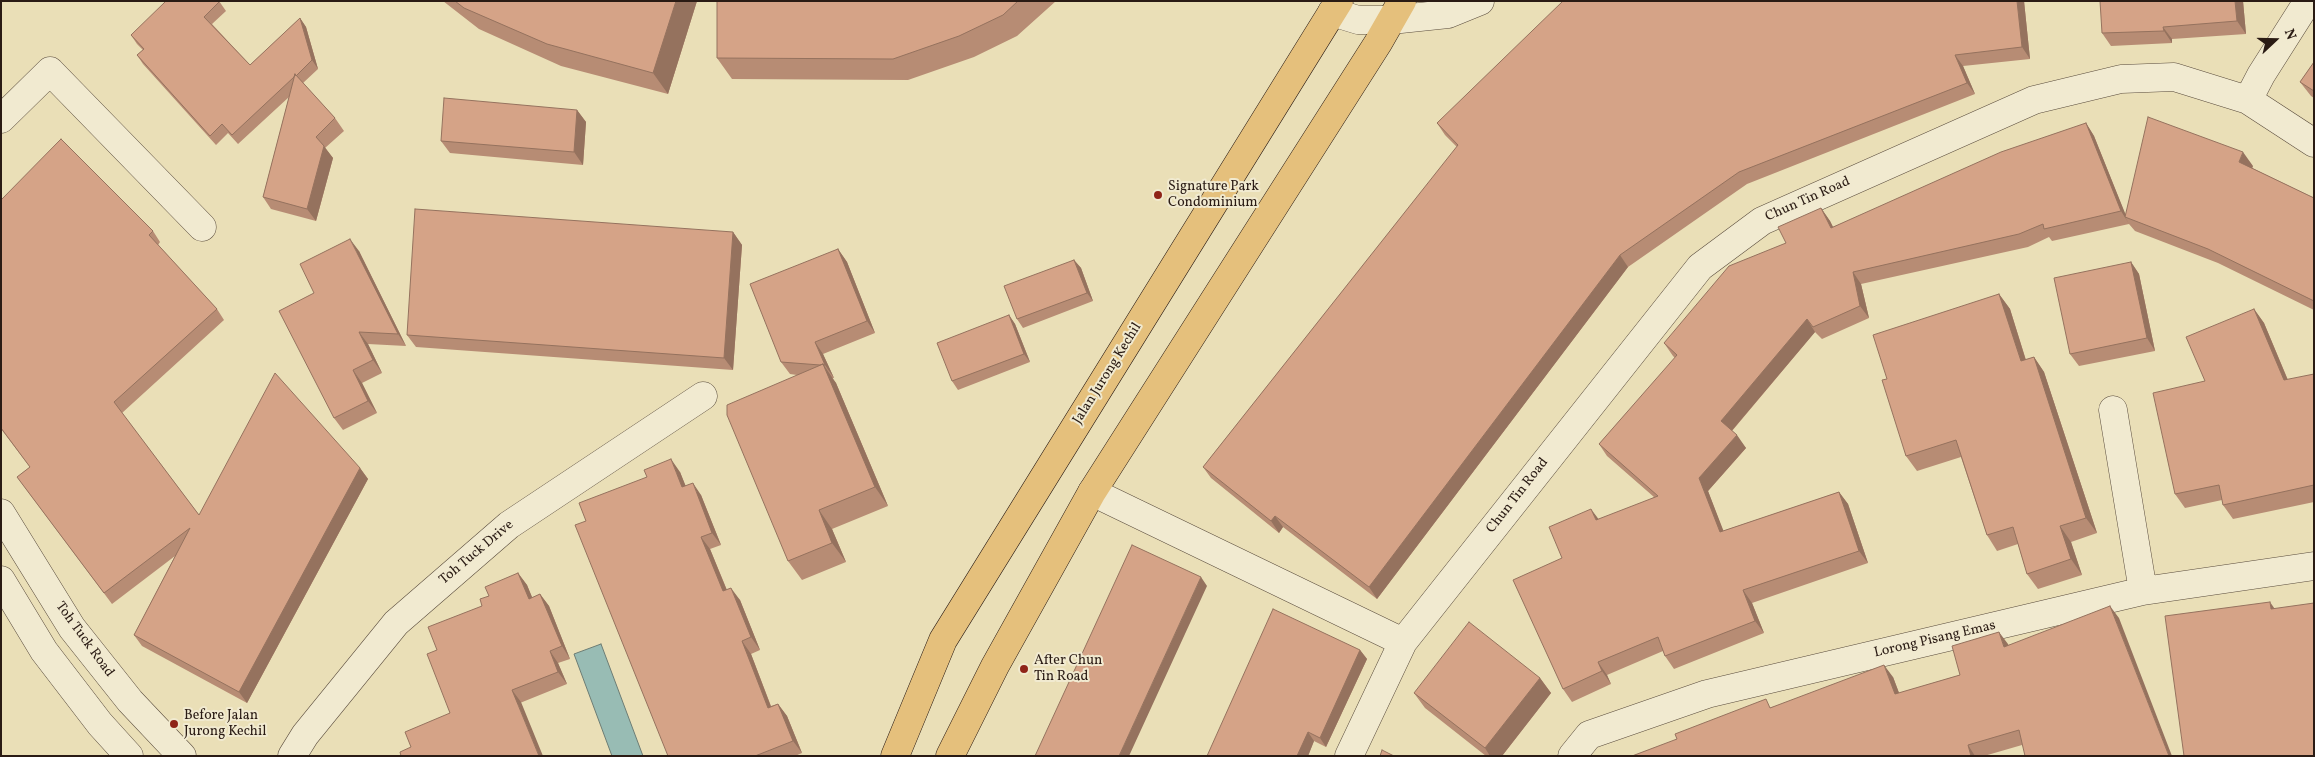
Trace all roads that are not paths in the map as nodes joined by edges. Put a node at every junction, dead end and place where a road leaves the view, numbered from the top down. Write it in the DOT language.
graph roads {
  1 [pos="1480,1"];
  2 [pos="2308,1"];
  3 [pos="1336,7"];
  4 [pos="1396,11"];
  5 [pos="2248,100"];
  6 [pos="1,119"];
  7 [pos="2314,143"];
  8 [pos="202,227"];
  9 [pos="703,396"];
  10 [pos="2113,410"];
  11 [pos="1092,492"];
  12 [pos="1,513"];
  13 [pos="2314,566"];
  14 [pos="1,580"];
  15 [pos="2143,591"];
  16 [pos="1403,642"];
  17 [pos="129,756"];
  18 [pos="182,756"];
  19 [pos="292,756"];
  20 [pos="895,756"];
  21 [pos="950,756"];
  22 [pos="1349,756"];
  23 [pos="1572,756"];
  1 -- 4 [label="street"];
  2 -- 5 [label="street"];
  3 -- 4 [label="street"];
  3 -- 20 [label="main road, Jalan Jurong Kechil"];
  4 -- 11 [label="main road"];
  5 -- 7 [label="street, Chun Tin Road"];
  5 -- 16 [label="street, Chun Tin Road"];
  6 -- 8 [label="street"];
  9 -- 19 [label="street, Toh Tuck Drive"];
  10 -- 15 [label="street"];
  11 -- 16 [label="street"];
  11 -- 21 [label="main road"];
  12 -- 18 [label="street, Toh Tuck Road"];
  13 -- 15 [label="street, Lorong Pisang Emas"];
  14 -- 17 [label="street"];
  15 -- 23 [label="street, Lorong Pisang Emas"];
  16 -- 22 [label="street, Chun Tin Road"];
}
